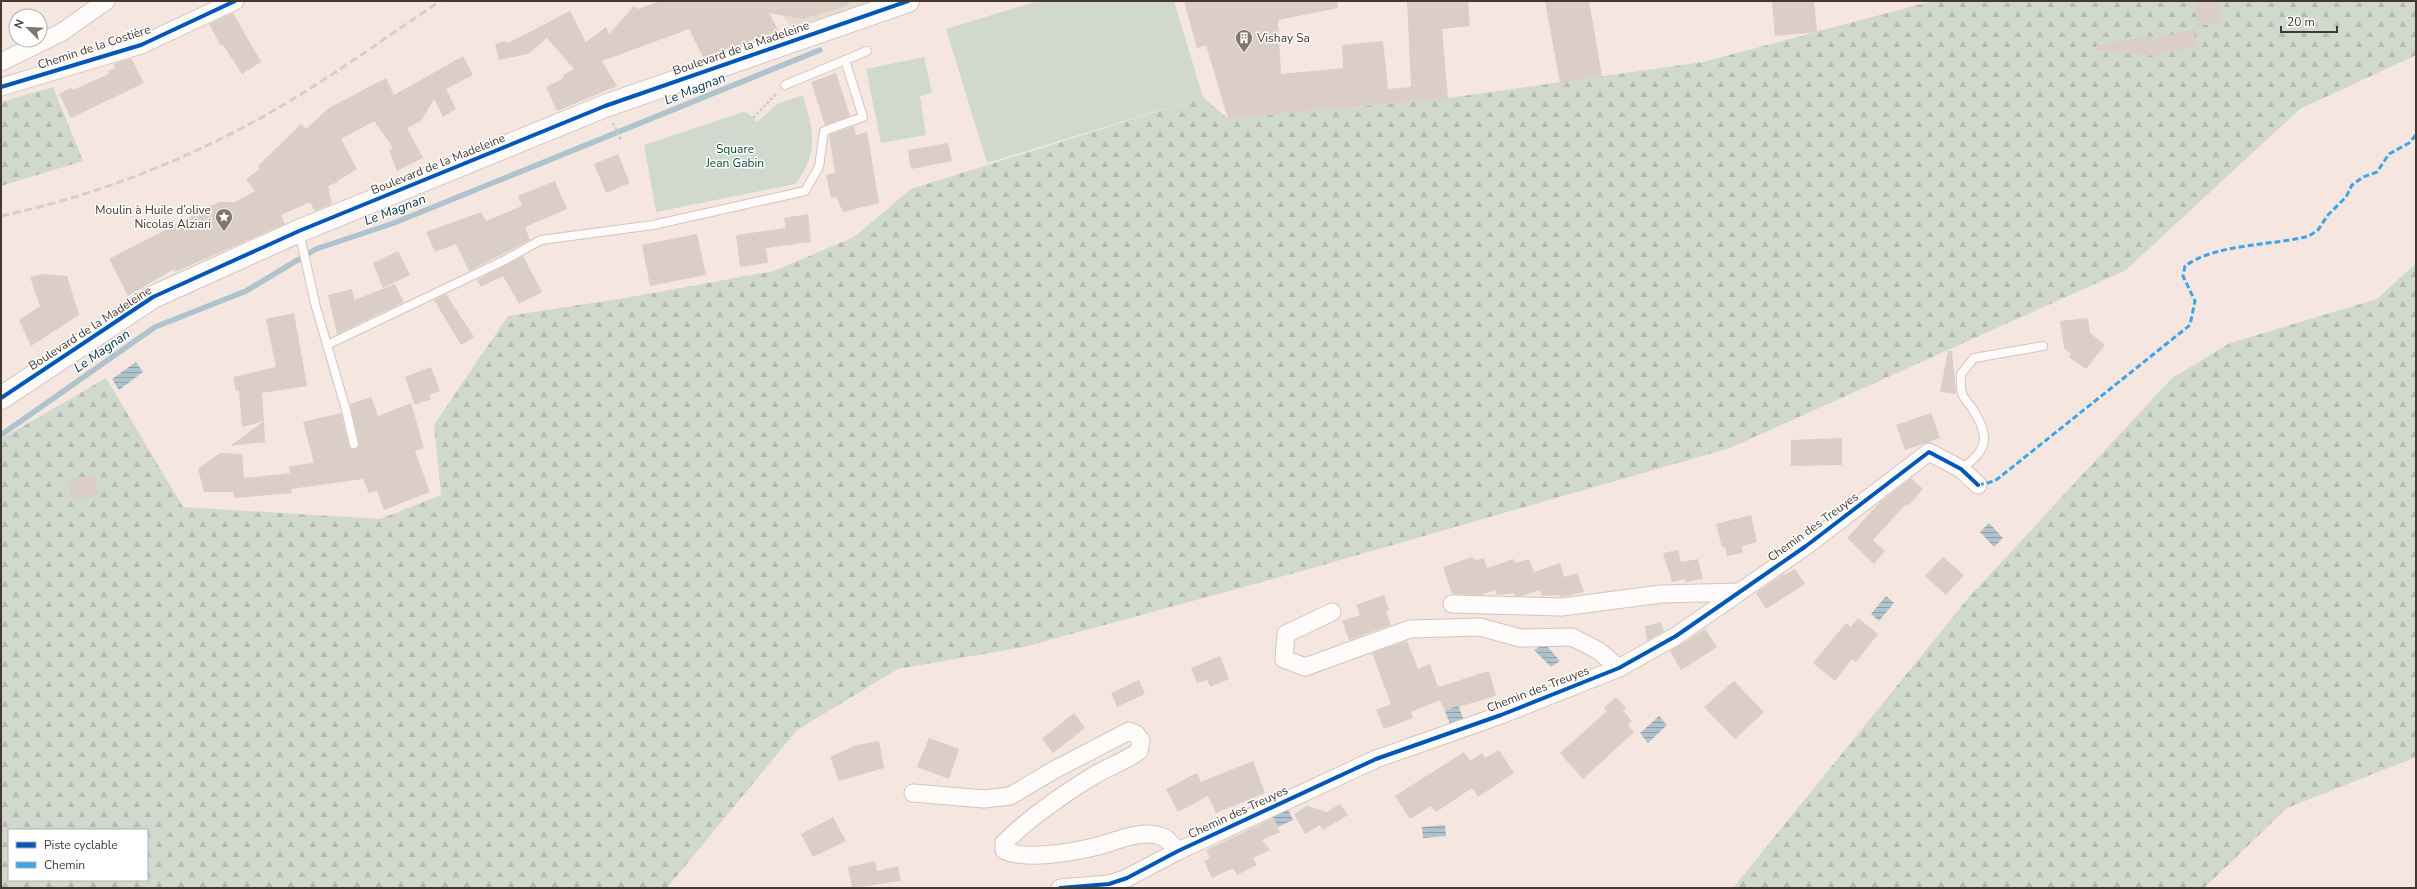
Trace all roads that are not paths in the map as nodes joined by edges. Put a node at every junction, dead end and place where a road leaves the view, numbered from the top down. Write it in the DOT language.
graph roads {
  1 [pos="106,1"];
  2 [pos="235,1"];
  3 [pos="908,1"];
  4 [pos="867,51"];
  5 [pos="845,60"];
  6 [pos="1,62"];
  7 [pos="785,85"];
  8 [pos="1,87"];
  9 [pos="300,237"];
  10 [pos="327,345"];
  11 [pos="2043,346"];
  12 [pos="1,398"];
  13 [pos="354,444"];
  14 [pos="1961,469"];
  15 [pos="1978,485"];
  16 [pos="1740,592"];
  17 [pos="1452,604"];
  18 [pos="1332,612"];
  19 [pos="1618,668"];
  20 [pos="913,793"];
  21 [pos="1178,851"];
  22 [pos="1060,888"];
  1 -- 6 [label="street, Chemin de la Costière"];
  2 -- 8 [label="street, Chemin de la Costière"];
  3 -- 9 [label="street, Boulevard de la Madeleine"];
  4 -- 5 [label="lane"];
  5 -- 7 [label="lane"];
  5 -- 10 [label="lane"];
  9 -- 10 [label="lane"];
  9 -- 12 [label="street, Boulevard de la Madeleine"];
  10 -- 13 [label="lane"];
  11 -- 14 [label="lane"];
  14 -- 15 [label="street, Chemin des Treuyes"];
  14 -- 16 [label="street, Chemin des Treuyes"];
  16 -- 17 [label="street"];
  16 -- 19 [label="street, Chemin des Treuyes"];
  18 -- 19 [label="street"];
  19 -- 21 [label="street, Chemin des Treuyes"];
  20 -- 21 [label="street"];
  21 -- 22 [label="street, Chemin des Treuyes"];
}
